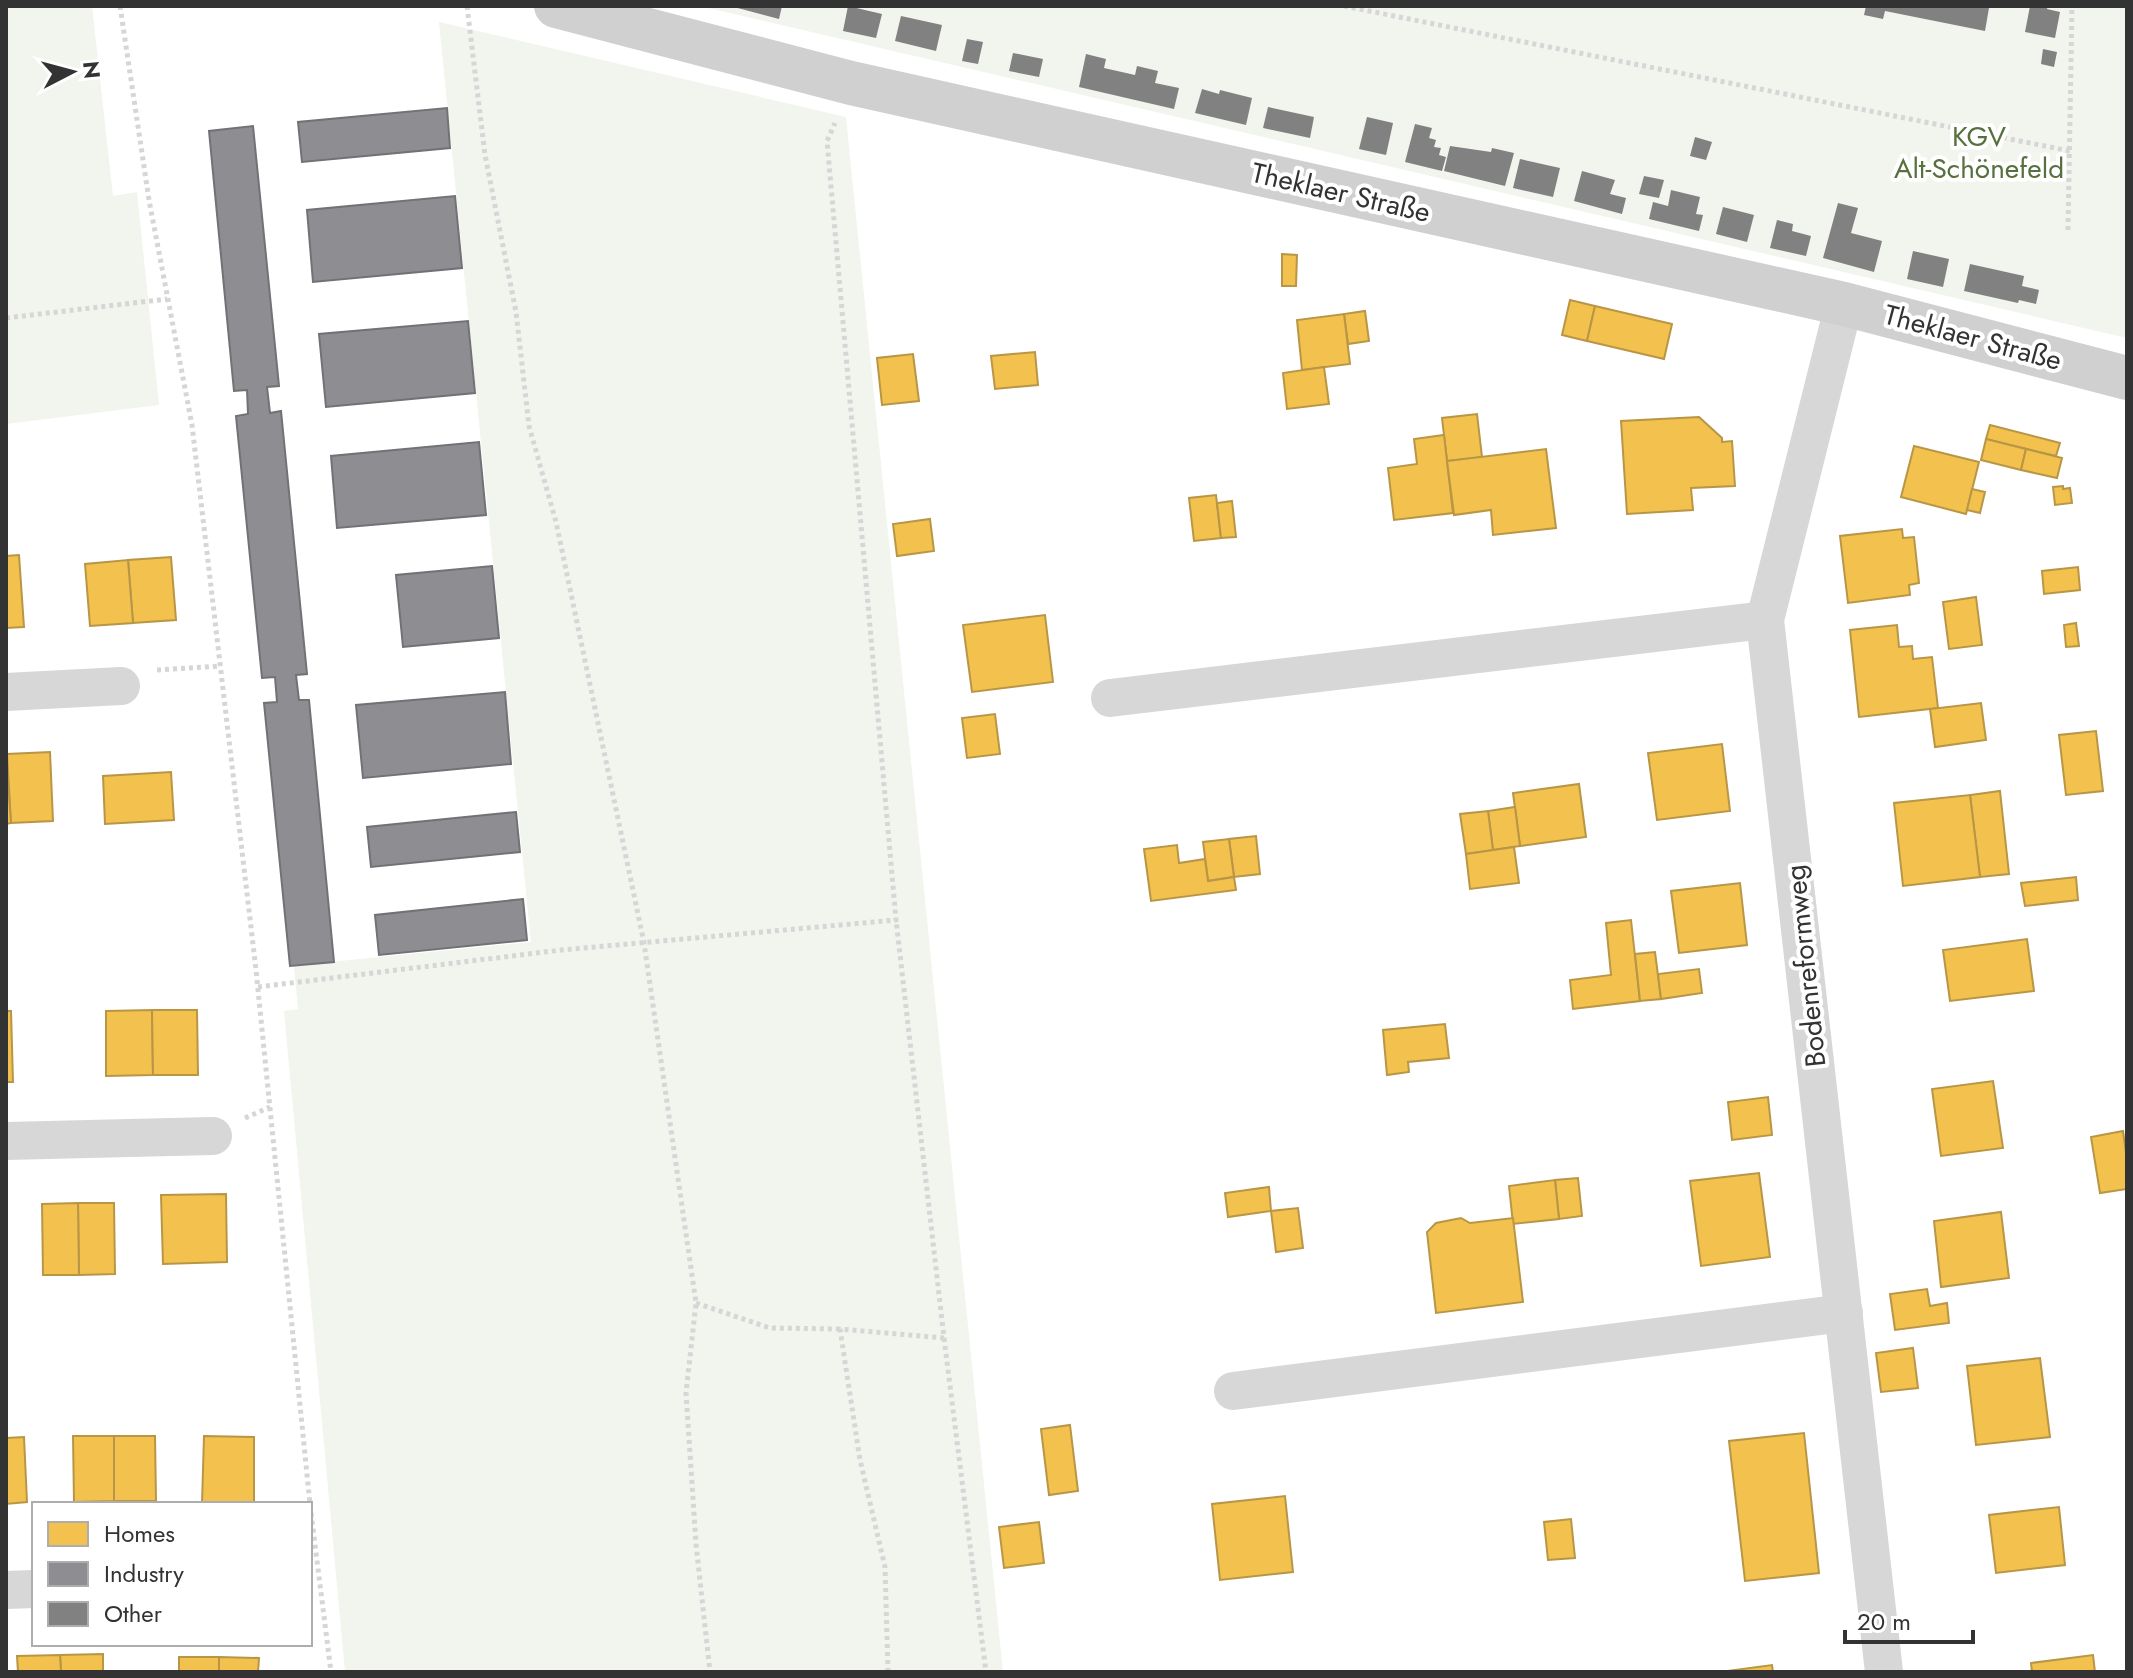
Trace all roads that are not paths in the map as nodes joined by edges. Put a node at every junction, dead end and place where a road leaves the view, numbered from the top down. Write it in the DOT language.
graph roads {
  1 [pos="556,6"];
  2 [pos="1844,304"];
  3 [pos="2127,378"];
  4 [pos="1765,620"];
  5 [pos="121,686"];
  6 [pos="6,692"];
  7 [pos="1110,698"];
  8 [pos="213,1136"];
  9 [pos="6,1141"];
  10 [pos="1844,1313"];
  11 [pos="1233,1391"];
  12 [pos="32,1589"];
  13 [pos="6,1590"];
  14 [pos="1884,1672"];
  1 -- 2 [label="main road, Theklaer Straße"];
  2 -- 3 [label="main road, Theklaer Straße"];
  2 -- 4 [label="street, Bodenreformweg"];
  4 -- 7 [label="street"];
  4 -- 10 [label="street, Bodenreformweg"];
  5 -- 6 [label="street"];
  8 -- 9 [label="street"];
  10 -- 11 [label="street"];
  10 -- 14 [label="street, Bodenreformweg"];
  12 -- 13 [label="street"];
}
